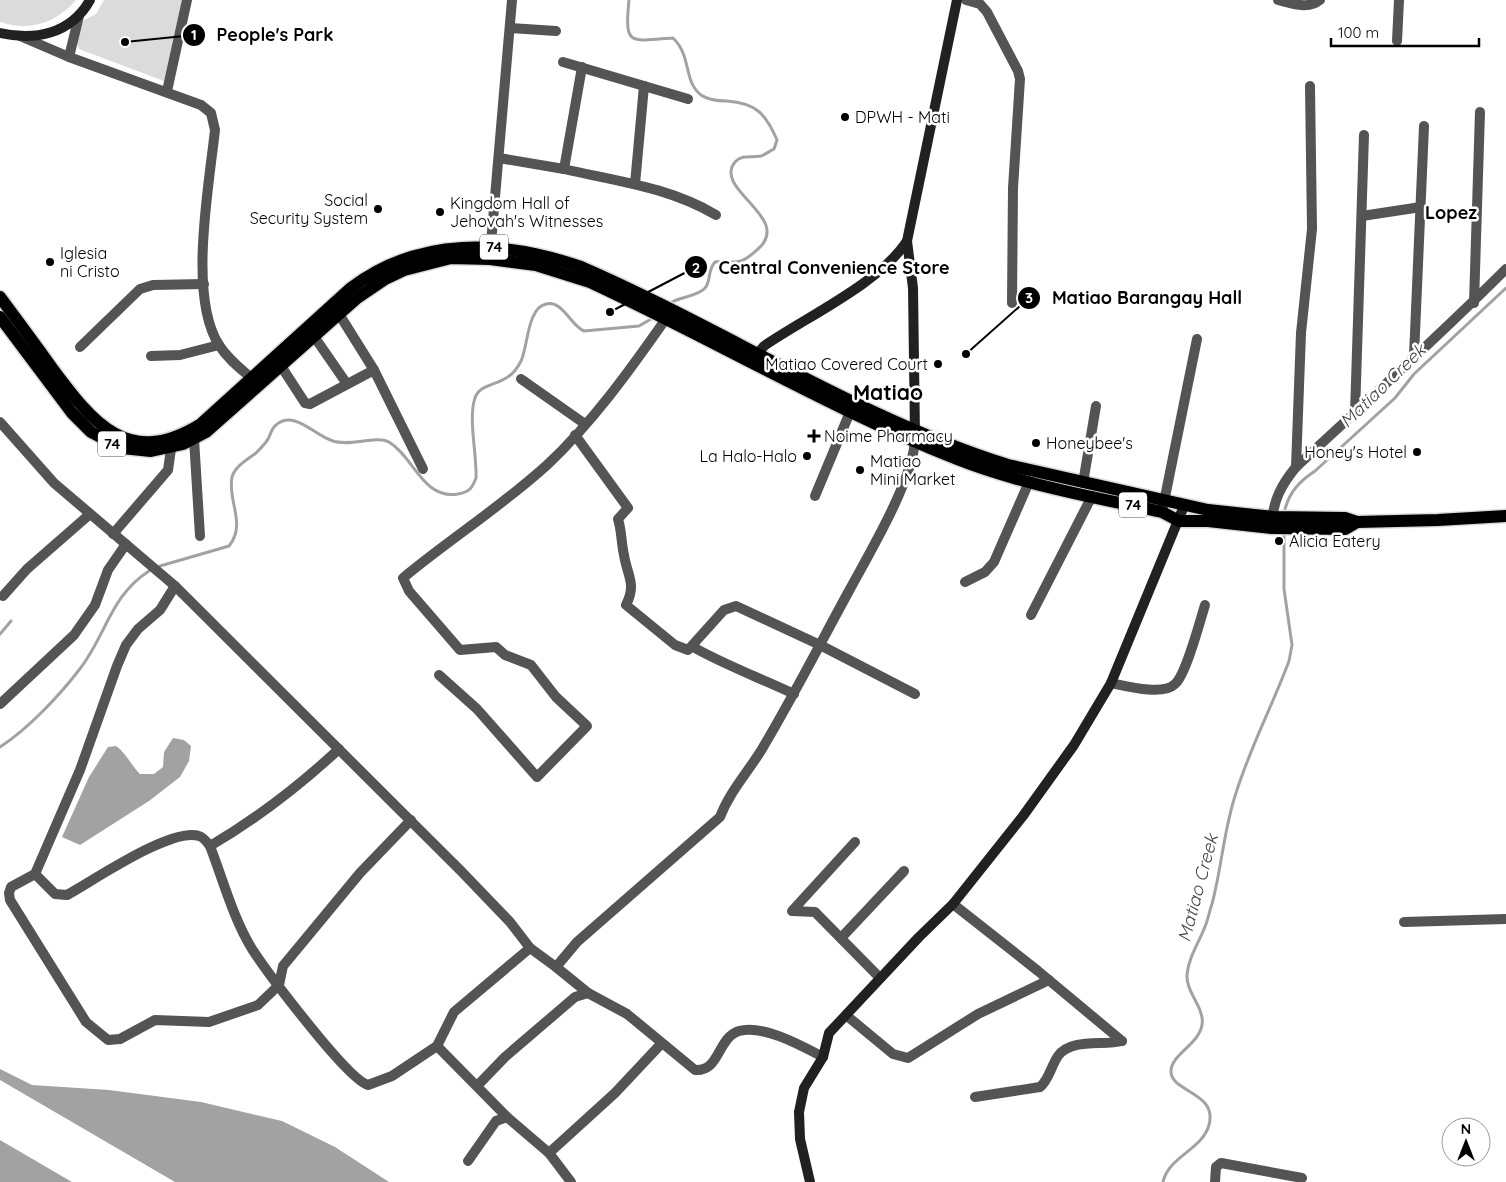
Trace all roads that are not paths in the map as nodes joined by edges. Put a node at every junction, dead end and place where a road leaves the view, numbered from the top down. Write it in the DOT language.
graph roads {
  1 [pos="90,0"];
  2 [pos="187,0"];
  3 [pos="512,0"];
  4 [pos="957,0"];
  5 [pos="966,0"];
  6 [pos="1278,0"];
  7 [pos="1320,0"];
  8 [pos="1399,0"];
  9 [pos="79,16"];
  10 [pos="510,28"];
  11 [pos="556,31"];
  12 [pos="0,33"];
  13 [pos="20,36"];
  14 [pos="1397,41"];
  15 [pos="68,57"];
  16 [pos="563,62"];
  17 [pos="582,68"];
  18 [pos="644,86"];
  19 [pos="1310,86"];
  20 [pos="167,91"];
  21 [pos="688,99"];
  22 [pos="1480,112"];
  23 [pos="1424,126"];
  24 [pos="1364,135"];
  25 [pos="499,158"];
  26 [pos="564,169"];
  27 [pos="635,184"];
  28 [pos="1421,207"];
  29 [pos="716,216"];
  30 [pos="1362,216"];
  31 [pos="907,240"];
  32 [pos="490,253"];
  33 [pos="394,268"];
  34 [pos="1506,269"];
  35 [pos="204,284"];
  36 [pos="0,297"];
  37 [pos="1012,303"];
  38 [pos="1474,303"];
  39 [pos="339,314"];
  40 [pos="0,317"];
  41 [pos="665,320"];
  42 [pos="311,332"];
  43 [pos="1197,339"];
  44 [pos="219,345"];
  45 [pos="80,347"];
  46 [pos="151,356"];
  47 [pos="1414,356"];
  48 [pos="754,358"];
  49 [pos="281,366"];
  50 [pos="374,370"];
  51 [pos="521,379"];
  52 [pos="256,382"];
  53 [pos="347,384"];
  54 [pos="1096,406"];
  55 [pos="850,412"];
  56 [pos="1354,413"];
  57 [pos="0,422"];
  58 [pos="585,424"];
  59 [pos="915,434"];
  60 [pos="574,435"];
  61 [pos="194,439"];
  62 [pos="171,449"];
  63 [pos="1296,467"];
  64 [pos="423,469"];
  65 [pos="1030,482"];
  66 [pos="1083,483"];
  67 [pos="815,496"];
  68 [pos="1092,496"];
  69 [pos="1184,506"];
  70 [pos="1163,507"];
  71 [pos="90,514"];
  72 [pos="1506,516"];
  73 [pos="1180,521"];
  74 [pos="1272,522"];
  75 [pos="113,534"];
  76 [pos="200,536"];
  77 [pos="126,544"];
  78 [pos="965,582"];
  79 [pos="176,586"];
  80 [pos="3,596"];
  81 [pos="1205,605"];
  82 [pos="1031,616"];
  83 [pos="820,645"];
  84 [pos="693,648"];
  85 [pos="439,675"];
  86 [pos="1111,683"];
  87 [pos="794,694"];
  88 [pos="914,694"];
  89 [pos="0,704"];
  90 [pos="339,749"];
  91 [pos="411,820"];
  92 [pos="855,842"];
  93 [pos="210,846"];
  94 [pos="904,871"];
  95 [pos="35,874"];
  96 [pos="953,904"];
  97 [pos="1506,919"];
  98 [pos="1404,922"];
  99 [pos="841,938"];
  100 [pos="530,948"];
  101 [pos="556,967"];
  102 [pos="880,978"];
  103 [pos="1049,980"];
  104 [pos="279,985"];
  105 [pos="588,993"];
  106 [pos="847,1016"];
  107 [pos="660,1044"];
  108 [pos="436,1046"];
  109 [pos="823,1057"];
  110 [pos="478,1085"];
  111 [pos="975,1097"];
  112 [pos="507,1117"];
  113 [pos="549,1153"];
  114 [pos="468,1160"];
  115 [pos="1302,1178"];
  116 [pos="571,1182"];
  117 [pos="810,1182"];
  118 [pos="1215,1182"];
  1 -- 9 [label="street"];
  2 -- 20 [label="street"];
  3 -- 10 [label="street"];
  4 -- 31 [label="street"];
  5 -- 37 [label="street"];
  6 -- 7 [label="street"];
  8 -- 14 [label="street"];
  9 -- 13 [label="street"];
  9 -- 15 [label="street"];
  10 -- 11 [label="street"];
  10 -- 25 [label="street"];
  12 -- 13 [label="street"];
  13 -- 15 [label="street"];
  15 -- 20 [label="street"];
  16 -- 17 [label="street"];
  17 -- 18 [label="street"];
  17 -- 26 [label="street"];
  18 -- 21 [label="street"];
  18 -- 27 [label="street"];
  19 -- 63 [label="street"];
  20 -- 35 [label="street"];
  22 -- 38 [label="street"];
  23 -- 28 [label="street"];
  24 -- 30 [label="street"];
  25 -- 26 [label="street"];
  25 -- 32 [label="street"];
  26 -- 27 [label="street"];
  27 -- 29 [label="street"];
  28 -- 30 [label="street"];
  28 -- 47 [label="street"];
  30 -- 56 [label="street"];
  31 -- 48 [label="street"];
  31 -- 59 [label="street"];
  32 -- 33 [label="main road, 74"];
  32 -- 41 [label="main road, 74"];
  32 -- 48 [label="main road, 74"];
  33 -- 39 [label="main road, 74"];
  33 -- 42 [label="main road, 74"];
  34 -- 38 [label="street"];
  35 -- 44 [label="street"];
  35 -- 45 [label="street"];
  36 -- 52 [label="main road, 74"];
  38 -- 47 [label="street"];
  39 -- 42 [label="main road, 74"];
  39 -- 50 [label="street"];
  40 -- 62 [label="main road, 74"];
  41 -- 48 [label="main road, 74"];
  41 -- 58 [label="street"];
  42 -- 49 [label="main road, 74"];
  42 -- 52 [label="main road, 74"];
  42 -- 53 [label="street"];
  43 -- 70 [label="street"];
  44 -- 46 [label="street"];
  44 -- 52 [label="street"];
  47 -- 56 [label="street"];
  48 -- 55 [label="main road, 74"];
  48 -- 59 [label="main road, 74"];
  49 -- 52 [label="main road, 74"];
  49 -- 53 [label="street"];
  50 -- 53 [label="street"];
  50 -- 64 [label="street"];
  51 -- 58 [label="street"];
  52 -- 61 [label="main road, 74"];
  54 -- 66 [label="street"];
  55 -- 59 [label="main road, 74"];
  55 -- 67 [label="street"];
  56 -- 63 [label="street"];
  57 -- 71 [label="street"];
  58 -- 60 [label="street"];
  59 -- 65 [label="main road, 74"];
  59 -- 66 [label="main road, 74"];
  59 -- 83 [label="street"];
  60 -- 84 [label="street"];
  60 -- 85 [label="street"];
  61 -- 62 [label="main road, 74"];
  61 -- 76 [label="street"];
  62 -- 75 [label="street"];
  63 -- 74 [label="street"];
  65 -- 68 [label="main road, 74"];
  65 -- 78 [label="street"];
  66 -- 70 [label="main road, 74"];
  68 -- 70 [label="main road, 74"];
  68 -- 82 [label="street"];
  69 -- 70 [label="main road, 74"];
  69 -- 73 [label="street"];
  69 -- 74 [label="main road, 74"];
  70 -- 73 [label="main road, 74"];
  71 -- 75 [label="street"];
  71 -- 80 [label="street"];
  72 -- 74 [label="main road, 74"];
  73 -- 74 [label="main road, 74"];
  73 -- 86 [label="street"];
  75 -- 77 [label="street"];
  77 -- 79 [label="street"];
  77 -- 89 [label="street"];
  79 -- 90 [label="street"];
  79 -- 95 [label="street"];
  81 -- 86 [label="street"];
  83 -- 84 [label="street"];
  83 -- 87 [label="street"];
  83 -- 88 [label="street"];
  84 -- 87 [label="street"];
  86 -- 96 [label="street"];
  87 -- 101 [label="street"];
  90 -- 91 [label="street"];
  90 -- 93 [label="street"];
  91 -- 100 [label="street"];
  91 -- 104 [label="street"];
  92 -- 99 [label="street"];
  93 -- 95 [label="street"];
  93 -- 104 [label="street"];
  94 -- 99 [label="street"];
  95 -- 104 [label="street"];
  96 -- 102 [label="street"];
  96 -- 103 [label="street"];
  97 -- 98 [label="street"];
  99 -- 102 [label="street"];
  100 -- 101 [label="street"];
  100 -- 108 [label="street"];
  101 -- 105 [label="street"];
  102 -- 106 [label="street"];
  103 -- 106 [label="street"];
  103 -- 111 [label="street"];
  104 -- 108 [label="street"];
  105 -- 107 [label="street"];
  105 -- 110 [label="street"];
  106 -- 109 [label="street"];
  107 -- 109 [label="street"];
  107 -- 113 [label="street"];
  108 -- 110 [label="street"];
  109 -- 117 [label="street"];
  110 -- 112 [label="street"];
  112 -- 113 [label="street"];
  112 -- 114 [label="street"];
  113 -- 116 [label="street"];
  115 -- 118 [label="street"];
}
